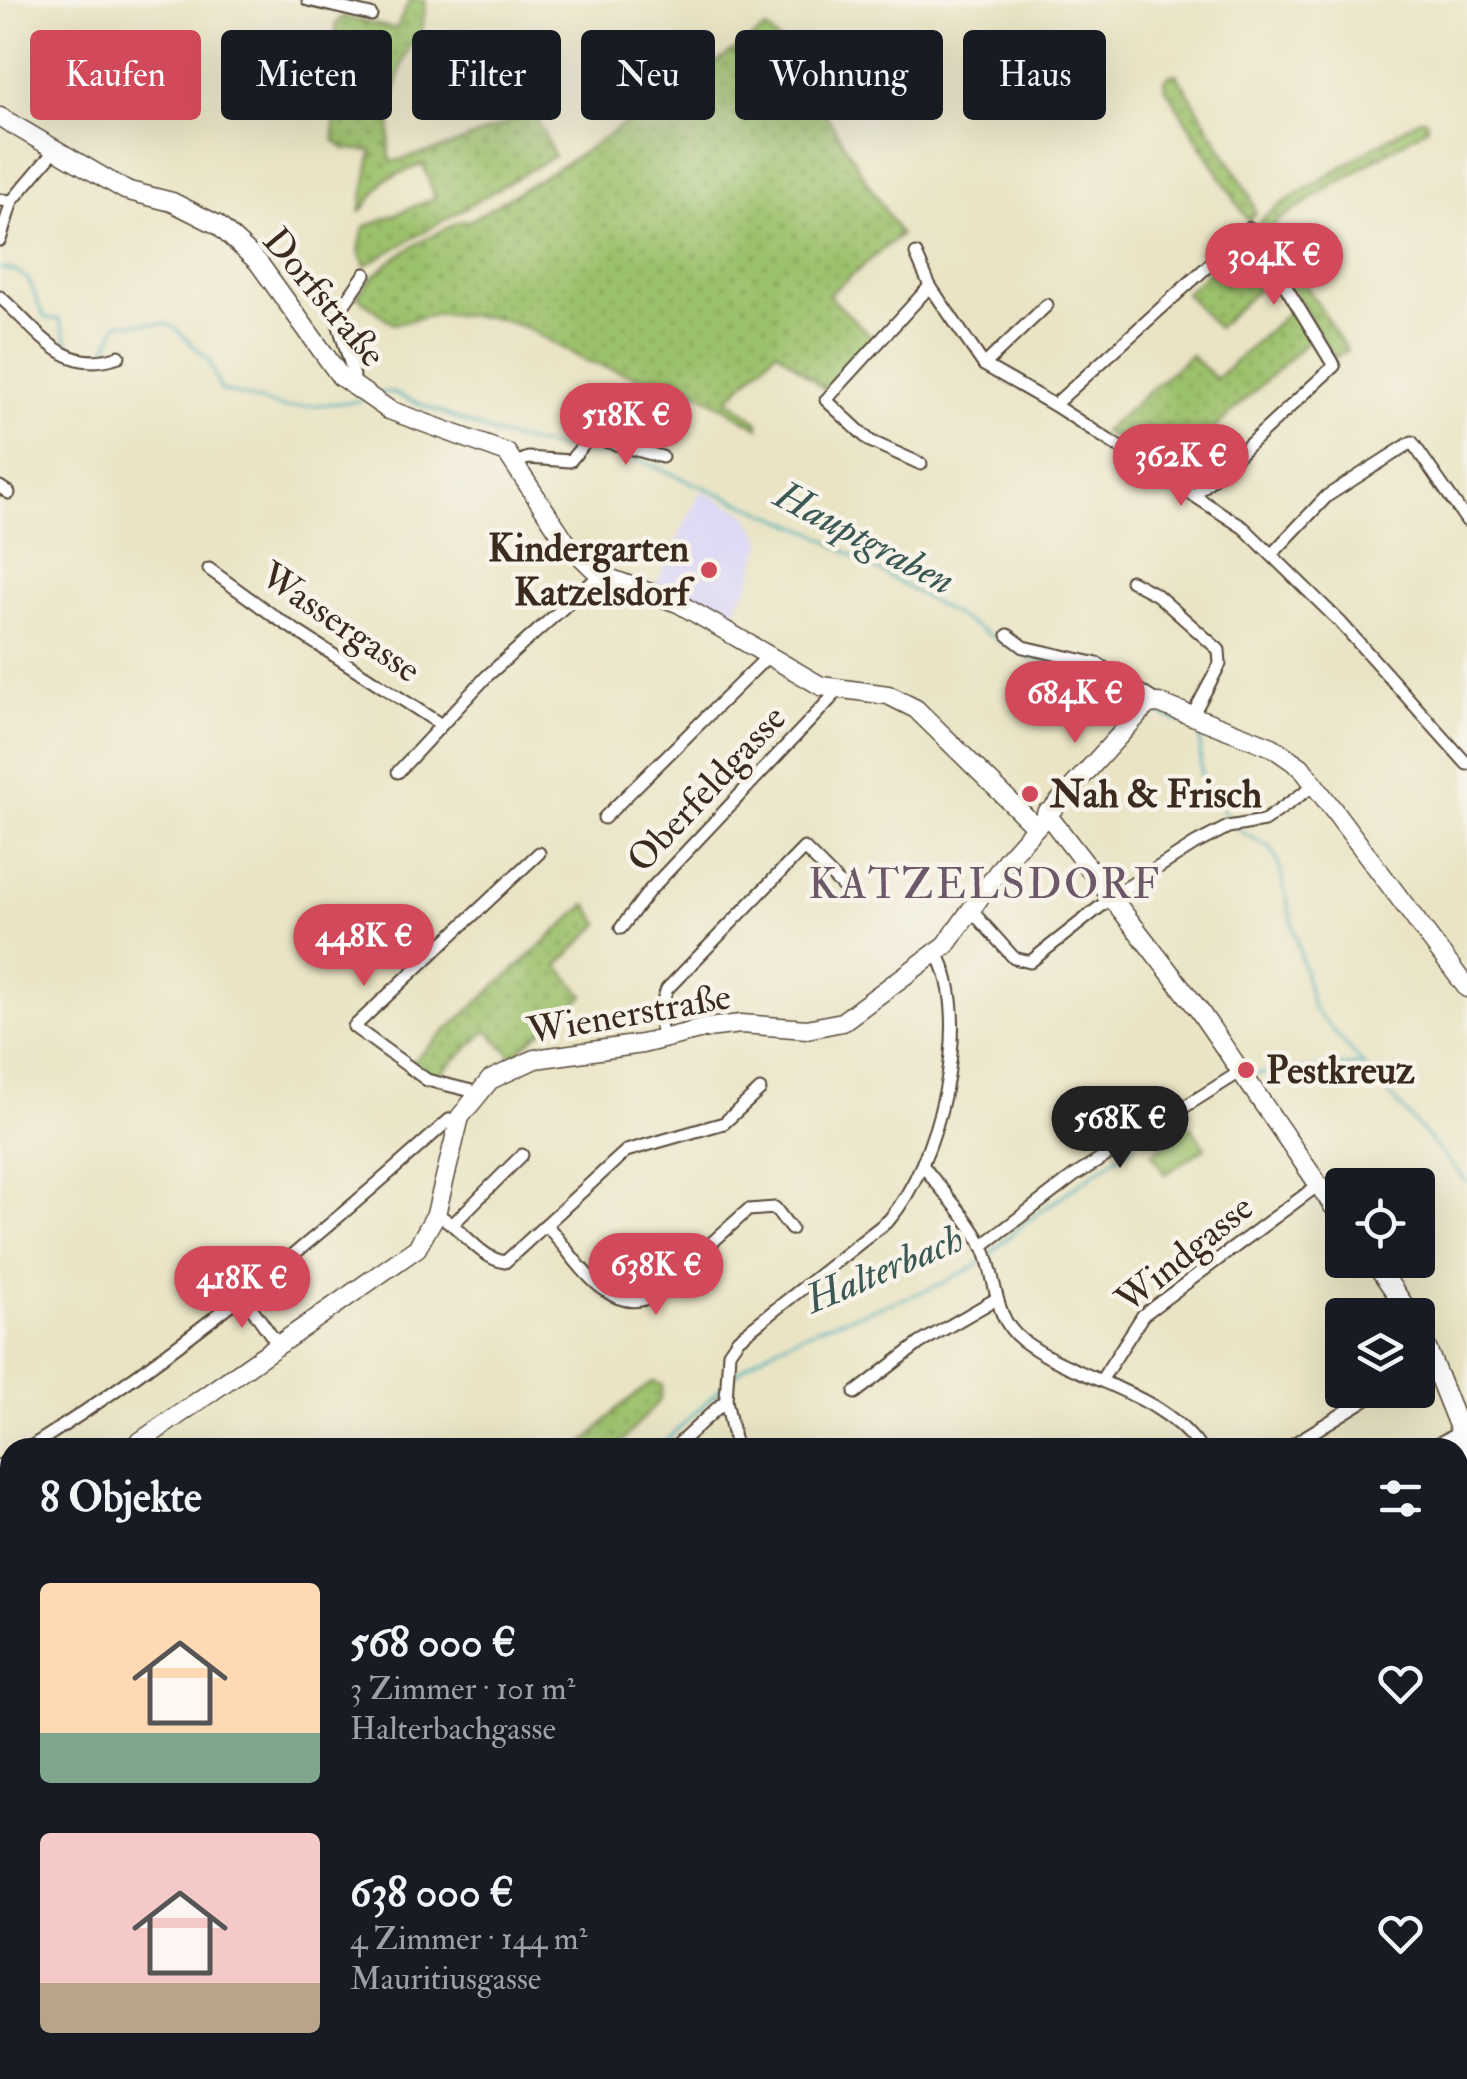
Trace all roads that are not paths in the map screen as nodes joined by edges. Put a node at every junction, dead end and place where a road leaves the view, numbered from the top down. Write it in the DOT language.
graph roads {
  1 [pos="308,0"];
  2 [pos="372,15"];
  3 [pos="0,117"];
  4 [pos="56,149"];
  5 [pos="6,201"];
  6 [pos="0,240"];
  7 [pos="916,254"];
  8 [pos="365,274"];
  9 [pos="930,286"];
  10 [pos="0,297"];
  11 [pos="1047,305"];
  12 [pos="120,356"];
  13 [pos="984,365"];
  14 [pos="370,398"];
  15 [pos="1054,405"];
  16 [pos="662,456"];
  17 [pos="516,463"];
  18 [pos="921,464"];
  19 [pos="1196,494"];
  20 [pos="1467,521"];
  21 [pos="1272,553"];
  22 [pos="209,569"];
  23 [pos="600,575"];
  24 [pos="1131,581"];
  25 [pos="1008,636"];
  26 [pos="770,654"];
  27 [pos="838,692"];
  28 [pos="1148,706"];
  29 [pos="1192,716"];
  30 [pos="440,724"];
  31 [pos="1467,764"];
  32 [pos="398,772"];
  33 [pos="1316,784"];
  34 [pos="604,818"];
  35 [pos="1041,820"];
  36 [pos="539,853"];
  37 [pos="845,889"];
  38 [pos="1110,899"];
  39 [pos="972,910"];
  40 [pos="621,928"];
  41 [pos="937,954"];
  42 [pos="1460,966"];
  43 [pos="1467,988"];
  44 [pos="662,1040"];
  45 [pos="1240,1072"];
  46 [pos="760,1090"];
  47 [pos="476,1092"];
  48 [pos="460,1118"];
  49 [pos="522,1155"];
  50 [pos="924,1167"];
  51 [pos="1318,1186"];
  52 [pos="1325,1196"];
  53 [pos="436,1214"];
  54 [pos="455,1222"];
  55 [pos="548,1227"];
  56 [pos="791,1229"];
  57 [pos="985,1253"];
  58 [pos="242,1296"];
  59 [pos="996,1299"];
  60 [pos="276,1342"];
  61 [pos="1102,1379"];
  62 [pos="1435,1381"];
  63 [pos="854,1393"];
  64 [pos="726,1396"];
  65 [pos="1352,1408"];
  66 [pos="45,1438"];
  67 [pos="146,1438"];
  68 [pos="684,1438"];
  69 [pos="734,1438"];
  70 [pos="1191,1438"];
  71 [pos="1303,1438"];
  72 [pos="1463,1438"];
  1 -- 2 [label="street"];
  3 -- 4 [label="street, Dorfstraße"];
  4 -- 5 [label="street"];
  4 -- 14 [label="street, Dorfstraße"];
  5 -- 6 [label="street"];
  7 -- 9 [label="street"];
  8 -- 14 [label="street"];
  9 -- 13 [label="street"];
  9 -- 18 [label="street"];
  10 -- 12 [label="street"];
  11 -- 13 [label="street"];
  13 -- 15 [label="street"];
  14 -- 17 [label="street"];
  15 -- 19 [label="street"];
  15 -- 19 [label="street"];
  16 -- 17 [label="street"];
  17 -- 23 [label="street"];
  19 -- 21 [label="street"];
  20 -- 21 [label="street"];
  21 -- 31 [label="street"];
  22 -- 30 [label="street, Wassergasse"];
  23 -- 26 [label="street"];
  23 -- 30 [label="street"];
  24 -- 29 [label="street"];
  25 -- 28 [label="street"];
  26 -- 27 [label="street"];
  26 -- 34 [label="street"];
  27 -- 35 [label="street"];
  27 -- 40 [label="street, Oberfeldgasse"];
  28 -- 29 [label="street"];
  28 -- 35 [label="street, Wienerstraße"];
  29 -- 33 [label="street"];
  30 -- 32 [label="street"];
  33 -- 38 [label="street"];
  33 -- 42 [label="street"];
  35 -- 38 [label="street"];
  35 -- 39 [label="street, Wienerstraße"];
  36 -- 47 [label="street"];
  37 -- 44 [label="street"];
  38 -- 39 [label="street"];
  38 -- 45 [label="street"];
  39 -- 41 [label="street, Wienerstraße"];
  41 -- 44 [label="street, Wienerstraße"];
  41 -- 50 [label="street"];
  42 -- 43 [label="street"];
  44 -- 47 [label="street, Wienerstraße"];
  45 -- 51 [label="street"];
  45 -- 57 [label="street"];
  46 -- 55 [label="street"];
  47 -- 48 [label="street, Wienerstraße"];
  48 -- 53 [label="street, Wienerstraße"];
  48 -- 58 [label="street"];
  49 -- 54 [label="street"];
  50 -- 57 [label="street"];
  50 -- 64 [label="street"];
  51 -- 52 [label="street"];
  51 -- 61 [label="street, Windgasse"];
  53 -- 54 [label="street"];
  53 -- 60 [label="street, Wienerstraße"];
  54 -- 55 [label="street"];
  55 -- 56 [label="street"];
  57 -- 59 [label="street"];
  58 -- 60 [label="street"];
  58 -- 66 [label="street"];
  59 -- 61 [label="street"];
  59 -- 63 [label="street"];
  60 -- 67 [label="street, Wienerstraße"];
  61 -- 70 [label="street"];
  62 -- 72 [label="street"];
  64 -- 68 [label="street"];
  64 -- 69 [label="street"];
  65 -- 71 [label="street"];
}
